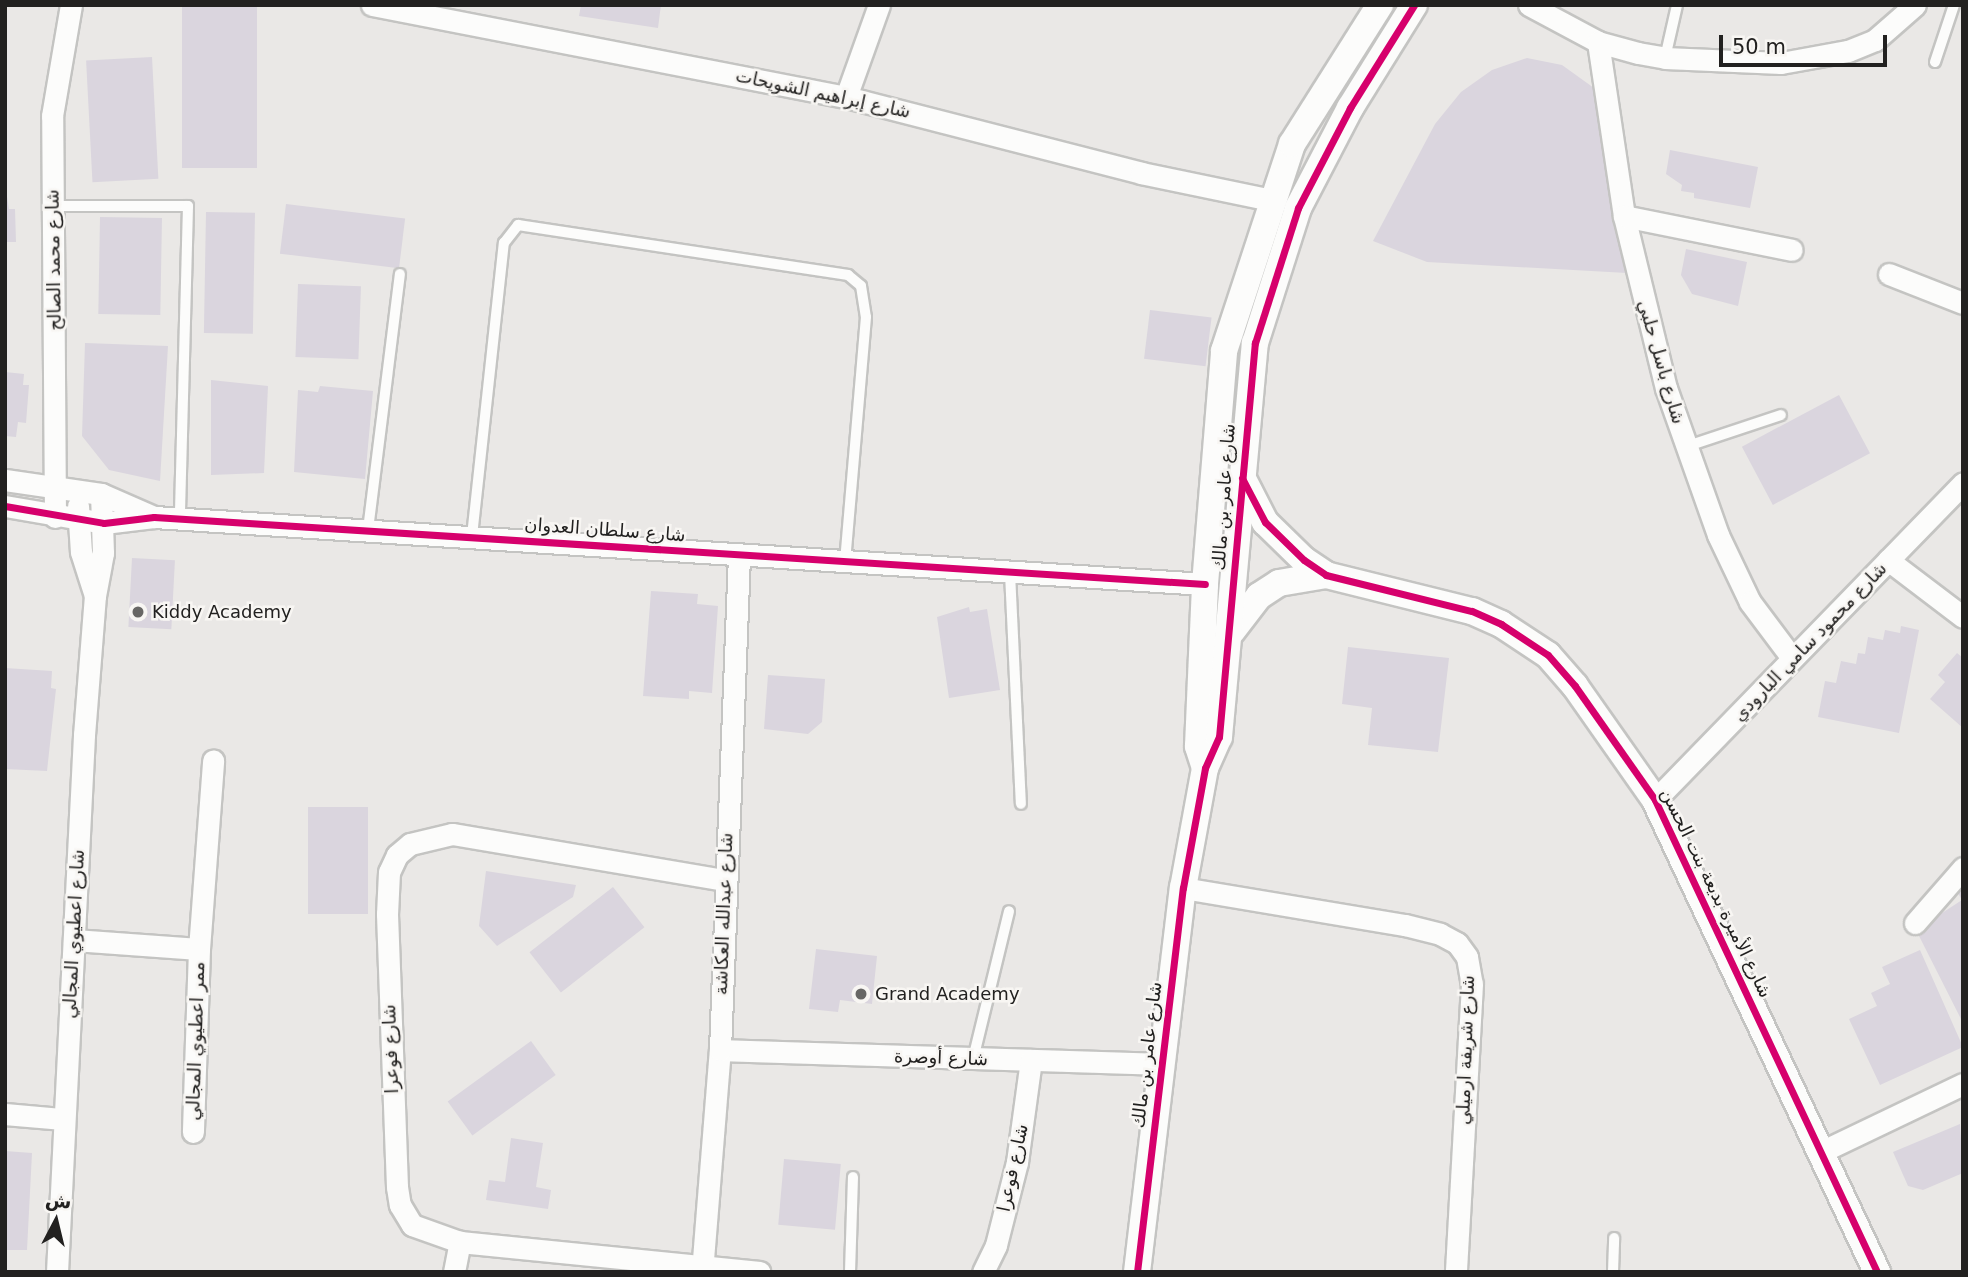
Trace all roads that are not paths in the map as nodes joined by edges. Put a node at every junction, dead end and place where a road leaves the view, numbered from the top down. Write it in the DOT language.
graph roads {
  1 [pos="71,5"];
  2 [pos="372,5"];
  3 [pos="879,5"];
  4 [pos="1381,5"];
  5 [pos="1529,5"];
  6 [pos="1678,5"];
  7 [pos="1915,5"];
  8 [pos="1954,5"];
  9 [pos="1416,6"];
  10 [pos="1598,42"];
  11 [pos="1665,58"];
  12 [pos="1936,62"];
  13 [pos="846,97"];
  14 [pos="1271,200"];
  15 [pos="54,206"];
  16 [pos="1298,208"];
  17 [pos="1624,216"];
  18 [pos="1792,250"];
  19 [pos="400,274"];
  20 [pos="1889,274"];
  21 [pos="1963,303"];
  22 [pos="1781,415"];
  23 [pos="1685,447"];
  24 [pos="1240,474"];
  25 [pos="5,480"];
  26 [pos="1963,483"];
  27 [pos="56,485"];
  28 [pos="77,490"];
  29 [pos="101,494"];
  30 [pos="5,506"];
  31 [pos="55,517"];
  32 [pos="154,517"];
  33 [pos="79,520"];
  34 [pos="180,520"];
  35 [pos="104,523"];
  36 [pos="368,530"];
  37 [pos="472,536"];
  38 [pos="739,556"];
  39 [pos="1888,560"];
  40 [pos="845,562"];
  41 [pos="1010,572"];
  42 [pos="1326,575"];
  43 [pos="1205,584"];
  44 [pos="95,596"];
  45 [pos="1963,617"];
  46 [pos="1230,634"];
  47 [pos="1792,658"];
  48 [pos="213,761"];
  49 [pos="1205,768"];
  50 [pos="1655,800"];
  51 [pos="1021,804"];
  52 [pos="1963,868"];
  53 [pos="724,880"];
  54 [pos="1183,888"];
  55 [pos="1009,911"];
  56 [pos="1914,923"];
  57 [pos="74,940"];
  58 [pos="199,949"];
  59 [pos="720,1050"];
  60 [pos="973,1059"];
  61 [pos="1031,1060"];
  62 [pos="1162,1064"];
  63 [pos="1963,1084"];
  64 [pos="5,1114"];
  65 [pos="62,1119"];
  66 [pos="192,1132"];
  67 [pos="1823,1151"];
  68 [pos="853,1177"];
  69 [pos="1614,1238"];
  70 [pos="460,1242"];
  71 [pos="703,1268"];
  72 [pos="57,1272"];
  73 [pos="454,1272"];
  74 [pos="760,1272"];
  75 [pos="850,1272"];
  76 [pos="983,1272"];
  77 [pos="1137,1272"];
  78 [pos="1456,1272"];
  79 [pos="1613,1272"];
  80 [pos="1877,1272"];
  1 -- 15 [label="street, شارع محمد الصالح"];
  2 -- 13 [label="street, شارع إبراهيم الشويحات"];
  3 -- 13 [label="street"];
  4 -- 14 [label="street, شارع عامر بن مالك"];
  5 -- 10 [label="street"];
  6 -- 11 [label="lane"];
  7 -- 11 [label="street"];
  8 -- 12 [label="lane"];
  9 -- 16 [label="street, شارع عامر بن مالك"];
  10 -- 11 [label="street"];
  10 -- 17 [label="street, شارع باسل حلبي"];
  13 -- 14 [label="street, شارع إبراهيم الشويحات"];
  14 -- 16 [label="street"];
  14 -- 43 [label="street, شارع عامر بن مالك"];
  15 -- 27 [label="street, شارع محمد الصالح"];
  15 -- 34 [label="lane"];
  16 -- 24 [label="street, شارع عامر بن مالك"];
  17 -- 18 [label="street"];
  17 -- 23 [label="street, شارع باسل حلبي"];
  19 -- 36 [label="lane"];
  20 -- 21 [label="street"];
  22 -- 23 [label="lane"];
  23 -- 47 [label="street, شارع باسل حلبي"];
  24 -- 42 [label="street, شارع الأميرة بديعة بنت الحسن"];
  24 -- 46 [label="street, شارع عامر بن مالك"];
  25 -- 27 [label="street, شارع سلطان العدوان"];
  26 -- 39 [label="street, شارع محمود سامي البارودي"];
  27 -- 28 [label="street, شارع سلطان العدوان"];
  27 -- 31 [label="street, شارع محمد الصالح"];
  28 -- 29 [label="street, شارع سلطان العدوان"];
  28 -- 33 [label="street, شارع اعطيوي المجالي"];
  29 -- 32 [label="street, شارع سلطان العدوان"];
  29 -- 35 [label="street, شارع اعطيوي المجالي"];
  30 -- 31 [label="street, شارع سلطان العدوان"];
  31 -- 33 [label="street, شارع سلطان العدوان"];
  32 -- 34 [label="street, شارع سلطان العدوان"];
  32 -- 35 [label="street, شارع سلطان العدوان"];
  33 -- 35 [label="street, شارع سلطان العدوان"];
  33 -- 44 [label="street, شارع اعطيوي المجالي"];
  34 -- 36 [label="street, شارع سلطان العدوان"];
  35 -- 44 [label="street, شارع اعطيوي المجالي"];
  36 -- 37 [label="street, شارع سلطان العدوان"];
  37 -- 38 [label="street, شارع سلطان العدوان"];
  37 -- 40 [label="lane"];
  38 -- 40 [label="street, شارع سلطان العدوان"];
  38 -- 53 [label="street, شارع عبدالله العكاشة"];
  39 -- 45 [label="street"];
  39 -- 47 [label="street, شارع محمود سامي البارودي"];
  40 -- 41 [label="street, شارع سلطان العدوان"];
  41 -- 43 [label="street, شارع سلطان العدوان"];
  41 -- 51 [label="lane"];
  42 -- 46 [label="street, شارع الأميرة بديعة بنت الحسن"];
  42 -- 50 [label="street, شارع الأميرة بديعة بنت الحسن"];
  43 -- 49 [label="street, شارع عامر بن مالك"];
  44 -- 57 [label="street, شارع اعطيوي المجالي"];
  46 -- 49 [label="street, شارع عامر بن مالك"];
  47 -- 50 [label="street, شارع محمود سامي البارودي"];
  48 -- 58 [label="street"];
  49 -- 54 [label="street, شارع عامر بن مالك"];
  50 -- 67 [label="street, شارع الأميرة بديعة بنت الحسن"];
  52 -- 56 [label="street"];
  53 -- 59 [label="street, شارع عبدالله العكاشة"];
  53 -- 70 [label="street, شارع فوعرا"];
  54 -- 62 [label="street, شارع عامر بن مالك"];
  54 -- 78 [label="street, شارع شريفة ارميلي"];
  55 -- 60 [label="lane"];
  57 -- 58 [label="street, ممر اعطيوي المجالي"];
  57 -- 65 [label="street, شارع اعطيوي المجالي"];
  58 -- 66 [label="street, ممر اعطيوي المجالي"];
  59 -- 60 [label="street, شارع أوصرة"];
  59 -- 71 [label="street, شارع عبدالله العكاشة"];
  60 -- 61 [label="street, شارع أوصرة"];
  61 -- 62 [label="street, شارع أوصرة"];
  61 -- 76 [label="street, شارع فوعرا"];
  62 -- 77 [label="street, شارع عامر بن مالك"];
  63 -- 67 [label="street"];
  64 -- 65 [label="street"];
  65 -- 72 [label="street, شارع اعطيوي المجالي"];
  67 -- 80 [label="street, شارع الأميرة بديعة بنت الحسن"];
  68 -- 75 [label="lane"];
  69 -- 79 [label="lane"];
  70 -- 71 [label="street, شارع فوعرا"];
  70 -- 73 [label="street"];
  71 -- 74 [label="street, شارع فوعرا"];
}
